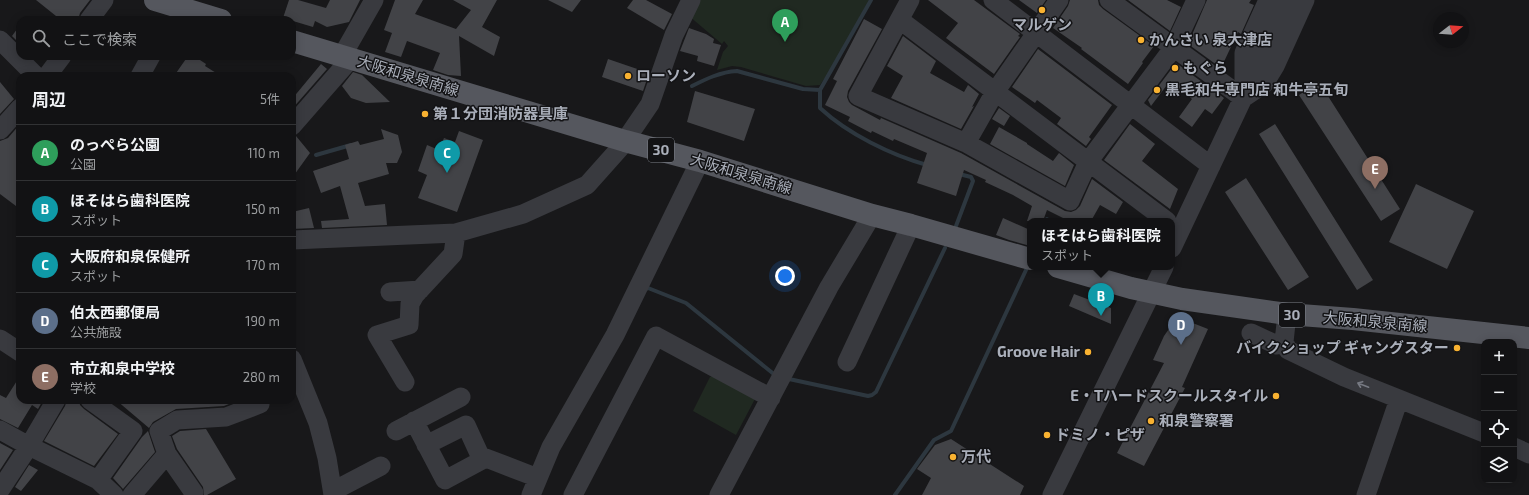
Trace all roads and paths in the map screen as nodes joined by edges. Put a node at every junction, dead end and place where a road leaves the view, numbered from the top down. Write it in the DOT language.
graph roads {
  1 [pos="104,0"];
  2 [pos="155,0"];
  3 [pos="374,0"];
  4 [pos="692,0"];
  5 [pos="910,0"];
  6 [pos="993,0"];
  7 [pos="1059,0"];
  8 [pos="1109,0"];
  9 [pos="1196,0"];
  10 [pos="1268,0"];
  11 [pos="1288,0"];
  12 [pos="1305,0"];
  13 [pos="179,9"];
  14 [pos="92,16"];
  15 [pos="206,16"];
  16 [pos="900,20"];
  17 [pos="1037,33"];
  18 [pos="0,40"];
  19 [pos="296,42"];
  20 [pos="1174,47"];
  21 [pos="16,56"];
  22 [pos="345,57"];
  23 [pos="20,60"];
  24 [pos="59,60"];
  25 [pos="149,60"];
  26 [pos="32,72"];
  27 [pos="50,72"];
  28 [pos="142,72"];
  29 [pos="995,92"];
  30 [pos="1243,98"];
  31 [pos="1132,105"];
  32 [pos="16,112"];
  33 [pos="296,121"];
  34 [pos="0,130"];
  35 [pos="625,141"];
  36 [pos="966,142"];
  37 [pos="700,161"];
  38 [pos="1088,162"];
  39 [pos="1210,166"];
  40 [pos="872,215"];
  41 [pos="1164,218"];
  42 [pos="1175,222"];
  43 [pos="911,225"];
  44 [pos="456,233"];
  45 [pos="296,240"];
  46 [pos="1027,258"];
  47 [pos="1069,270"];
  48 [pos="1163,270"];
  49 [pos="420,290"];
  50 [pos="390,292"];
  51 [pos="1152,293"];
  52 [pos="1287,314"];
  53 [pos="1251,333"];
  54 [pos="1529,338"];
  55 [pos="1284,342"];
  56 [pos="847,362"];
  57 [pos="296,369"];
  58 [pos="405,382"];
  59 [pos="461,397"];
  60 [pos="771,398"];
  61 [pos="1399,399"];
  62 [pos="54,404"];
  63 [pos="96,404"];
  64 [pos="260,404"];
  65 [pos="414,421"];
  66 [pos="0,430"];
  67 [pos="396,430"];
  68 [pos="1481,432"];
  69 [pos="426,445"];
  70 [pos="29,446"];
  71 [pos="1517,448"];
  72 [pos="167,454"];
  73 [pos="1529,454"];
  74 [pos="482,460"];
  75 [pos="381,466"];
  76 [pos="98,480"];
  77 [pos="534,487"];
  78 [pos="0,490"];
  79 [pos="333,492"];
  80 [pos="1056,494"];
  81 [pos="114,495"];
  82 [pos="132,495"];
  83 [pos="193,495"];
  84 [pos="573,495"];
  85 [pos="718,495"];
  86 [pos="1366,495"];
  1 -- 14 [label="street"];
  2 -- 13 [label="main road"];
  3 -- 22 [label="street"];
  4 -- 35 [label="street"];
  5 -- 16 [label="street"];
  6 -- 17 [label="street"];
  7 -- 17 [label="street"];
  8 -- 20 [label="street"];
  9 -- 20 [label="street"];
  10 -- 30 [label="street"];
  11 -- 30 [label="street"];
  12 -- 30 [label="street"];
  13 -- 15 [label="main road"];
  16 -- 29 [label="street"];
  16 -- 36 [label="street"];
  17 -- 29 [label="street"];
  17 -- 31 [label="street"];
  18 -- 21 [label="street"];
  19 -- 22 [label="main road, 大阪和泉泉南線 / 30"];
  20 -- 30 [label="street"];
  20 -- 31 [label="street"];
  22 -- 33 [label="street"];
  22 -- 35 [label="main road, 大阪和泉泉南線 / 30"];
  23 -- 26 [label="street"];
  24 -- 27 [label="street"];
  25 -- 28 [label="street"];
  29 -- 36 [label="street"];
  29 -- 38 [label="street"];
  30 -- 39 [label="street"];
  31 -- 38 [label="street"];
  31 -- 39 [label="street"];
  32 -- 34 [label="street"];
  35 -- 37 [label="main road, 大阪和泉泉南線 / 30"];
  35 -- 44 [label="street"];
  36 -- 38 [label="street"];
  37 -- 40 [label="main road, 大阪和泉泉南線 / 30"];
  37 -- 77 [label="street"];
  38 -- 41 [label="street"];
  39 -- 42 [label="street"];
  40 -- 43 [label="main road, 大阪和泉泉南線 / 30"];
  40 -- 60 [label="street"];
  43 -- 46 [label="main road, 大阪和泉泉南線 / 30"];
  43 -- 56 [label="street"];
  44 -- 45 [label="street"];
  44 -- 49 [label="street"];
  47 -- 51 [label="main road, 大阪和泉泉南線 / 30"];
  48 -- 51 [label="street"];
  49 -- 50 [label="street"];
  49 -- 58 [label="street"];
  51 -- 52 [label="main road, 大阪和泉泉南線 / 30"];
  51 -- 80 [label="street"];
  52 -- 54 [label="main road, 大阪和泉泉南線 / 30"];
  52 -- 55 [label="street"];
  53 -- 55 [label="street"];
  61 -- 55 [label="street, one-way"];
  57 -- 79 [label="street"];
  59 -- 65 [label="street"];
  60 -- 84 [label="street"];
  60 -- 85 [label="street"];
  61 -- 68 [label="street"];
  61 -- 86 [label="street"];
  62 -- 70 [label="street"];
  63 -- 76 [label="street"];
  64 -- 72 [label="street"];
  65 -- 67 [label="street"];
  65 -- 69 [label="street"];
  66 -- 70 [label="street"];
  69 -- 74 [label="street"];
  69 -- 74 [label="street"];
  70 -- 76 [label="street"];
  70 -- 78 [label="street"];
  71 -- 73 [label="street"];
  72 -- 82 [label="street"];
  72 -- 83 [label="street"];
  74 -- 77 [label="street"];
  75 -- 79 [label="street"];
  76 -- 81 [label="street"];
}
